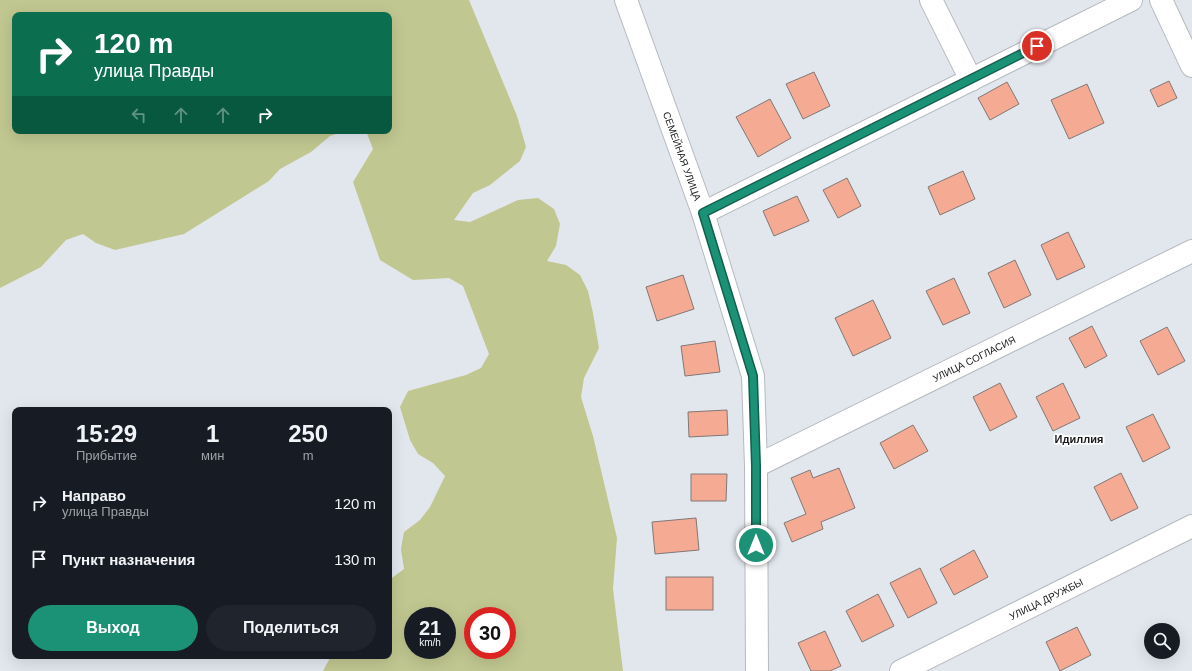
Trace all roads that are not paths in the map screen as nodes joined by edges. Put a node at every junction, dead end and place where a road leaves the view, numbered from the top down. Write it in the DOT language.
graph roads {
  1 [pos="626,0"];
  2 [pos="931,0"];
  3 [pos="1131,0"];
  4 [pos="1161,0"];
  5 [pos="1192,66"];
  6 [pos="971,80"];
  7 [pos="703,213"];
  8 [pos="1192,251"];
  9 [pos="756,466"];
  10 [pos="1192,526"];
  11 [pos="757,671"];
  12 [pos="901,671"];
  1 -- 7 [label="street, СЕМЕЙНАЯ УЛИЦА"];
  2 -- 6 [label="street"];
  3 -- 6 [label="street"];
  4 -- 5 [label="street"];
  6 -- 7 [label="street"];
  7 -- 9 [label="street, СЕМЕЙНАЯ УЛИЦА"];
  8 -- 9 [label="street, УЛИЦА СОГЛАСИЯ"];
  9 -- 11 [label="street, СЕМЕЙНАЯ УЛИЦА"];
  10 -- 12 [label="street, УЛИЦА ДРУЖБЫ"];
}
